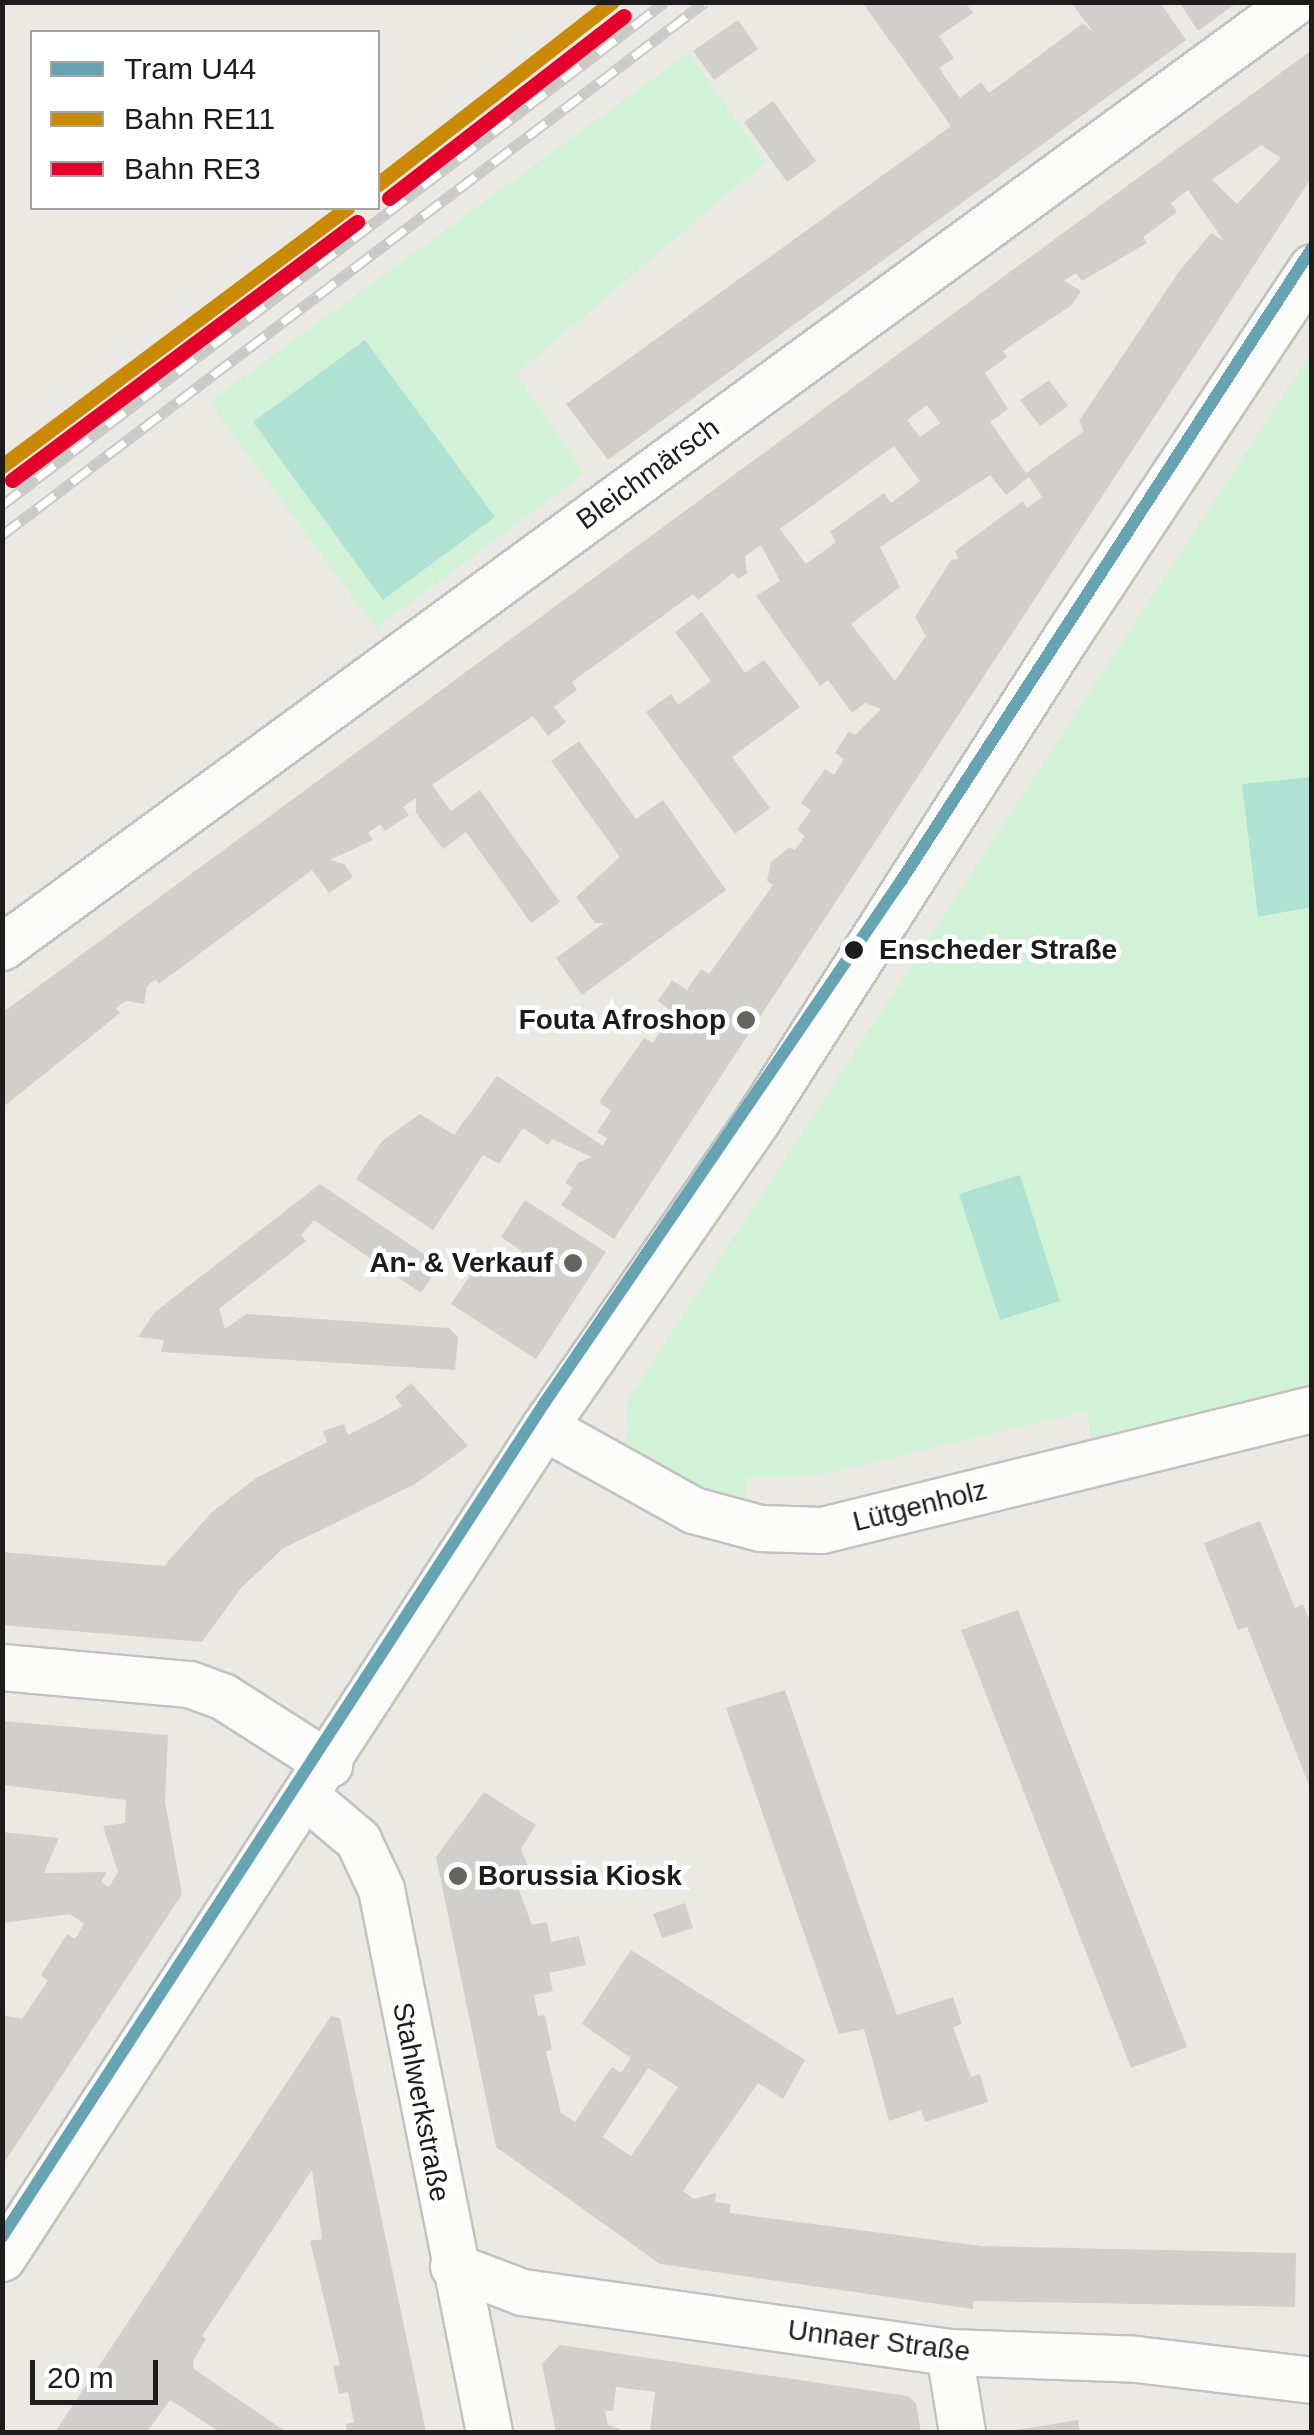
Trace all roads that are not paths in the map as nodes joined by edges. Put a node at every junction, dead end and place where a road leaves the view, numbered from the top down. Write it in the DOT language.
graph roads {
  1 [pos="1294,2"];
  2 [pos="1312,268"];
  3 [pos="2,946"];
  4 [pos="1312,1409"];
  5 [pos="544,1428"];
  6 [pos="2,1667"];
  7 [pos="318,1780"];
  8 [pos="2,2258"];
  9 [pos="452,2266"];
  10 [pos="950,2352"];
  11 [pos="1312,2380"];
  12 [pos="488,2432"];
  13 [pos="962,2432"];
  1 -- 3 [label="street, Bleichmärsch"];
  2 -- 5 [label="street"];
  4 -- 5 [label="street, Lütgenholz"];
  5 -- 7 [label="street"];
  6 -- 7 [label="street"];
  7 -- 8 [label="street"];
  7 -- 9 [label="street, Stahlwerkstraße"];
  9 -- 10 [label="street, Unnaer Straße"];
  9 -- 12 [label="street, Stahlwerkstraße"];
  10 -- 11 [label="street, Unnaer Straße"];
  10 -- 13 [label="street"];
}
